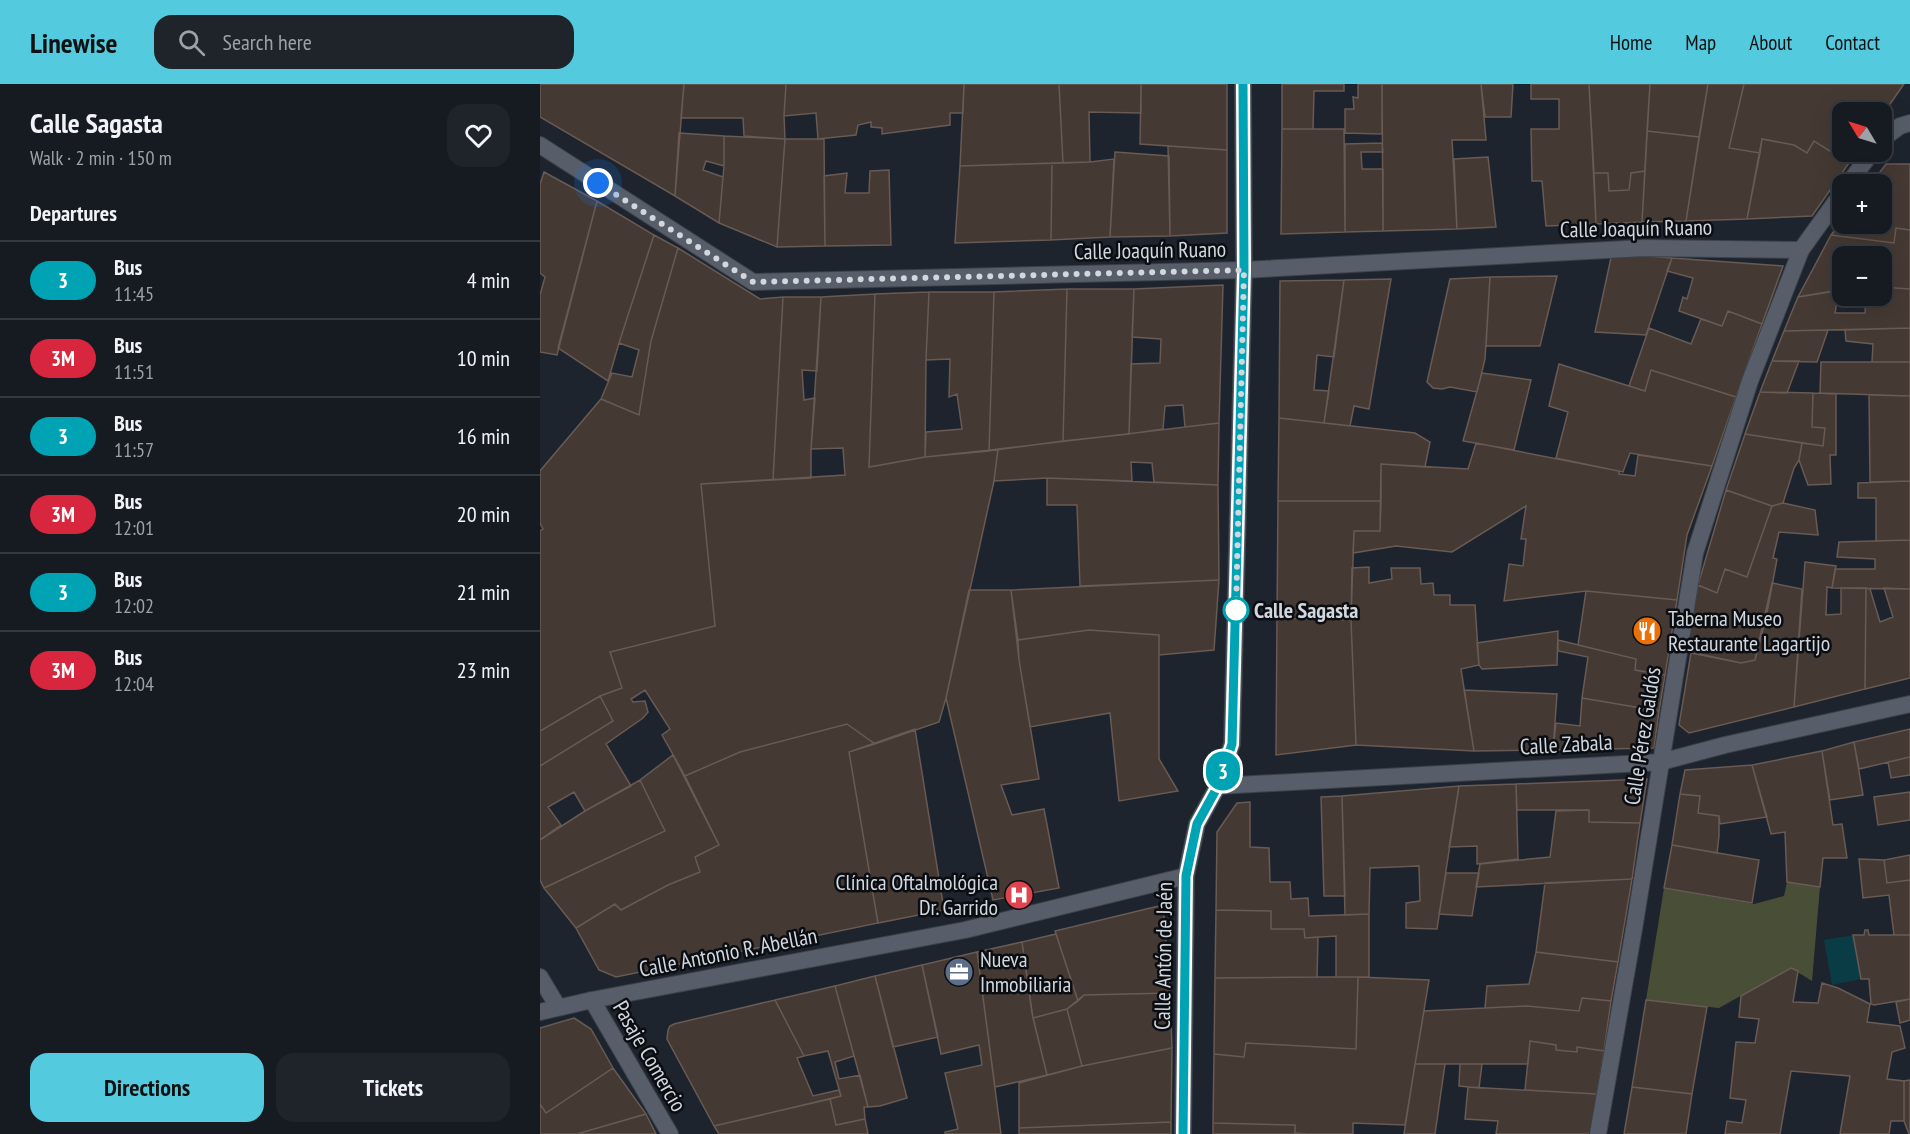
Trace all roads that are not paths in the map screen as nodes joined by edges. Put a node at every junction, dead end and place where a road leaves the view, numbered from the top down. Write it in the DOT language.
graph roads {
  1 [pos="1243,84"];
  2 [pos="1910,123"];
  3 [pos="1892,131"];
  4 [pos="540,145"];
  5 [pos="1832,207"];
  6 [pos="1801,249"];
  7 [pos="1244,270"];
  8 [pos="1910,704"];
  9 [pos="1661,762"];
  10 [pos="1218,786"];
  11 [pos="1186,876"];
  12 [pos="540,977"];
  13 [pos="592,1000"];
  14 [pos="558,1007"];
  15 [pos="540,1011"];
  16 [pos="670,1134"];
  17 [pos="1183,1134"];
  18 [pos="1598,1134"];
  1 -- 7 [label="street"];
  2 -- 3 [label="street"];
  4 -- 7 [label="street, Calle Joaquín Ruano"];
  5 -- 6 [label="street, Calle Pérez Galdós"];
  6 -- 7 [label="street, Calle Joaquín Ruano"];
  6 -- 9 [label="street, Calle Pérez Galdós"];
  7 -- 10 [label="street"];
  8 -- 9 [label="street, Calle Zabala"];
  9 -- 10 [label="street, Calle Zabala"];
  9 -- 18 [label="street, Calle Pérez Galdós"];
  10 -- 11 [label="street, Calle Antón de Jaén"];
  11 -- 13 [label="street, Calle Antonio R. Abellán"];
  11 -- 17 [label="street, Calle Antón de Jaén"];
  12 -- 14 [label="street"];
  13 -- 14 [label="street, Calle Antonio R. Abellán"];
  13 -- 16 [label="street, Pasaje Comercio"];
  14 -- 15 [label="street, Calle Antonio R. Abellán"];
}
